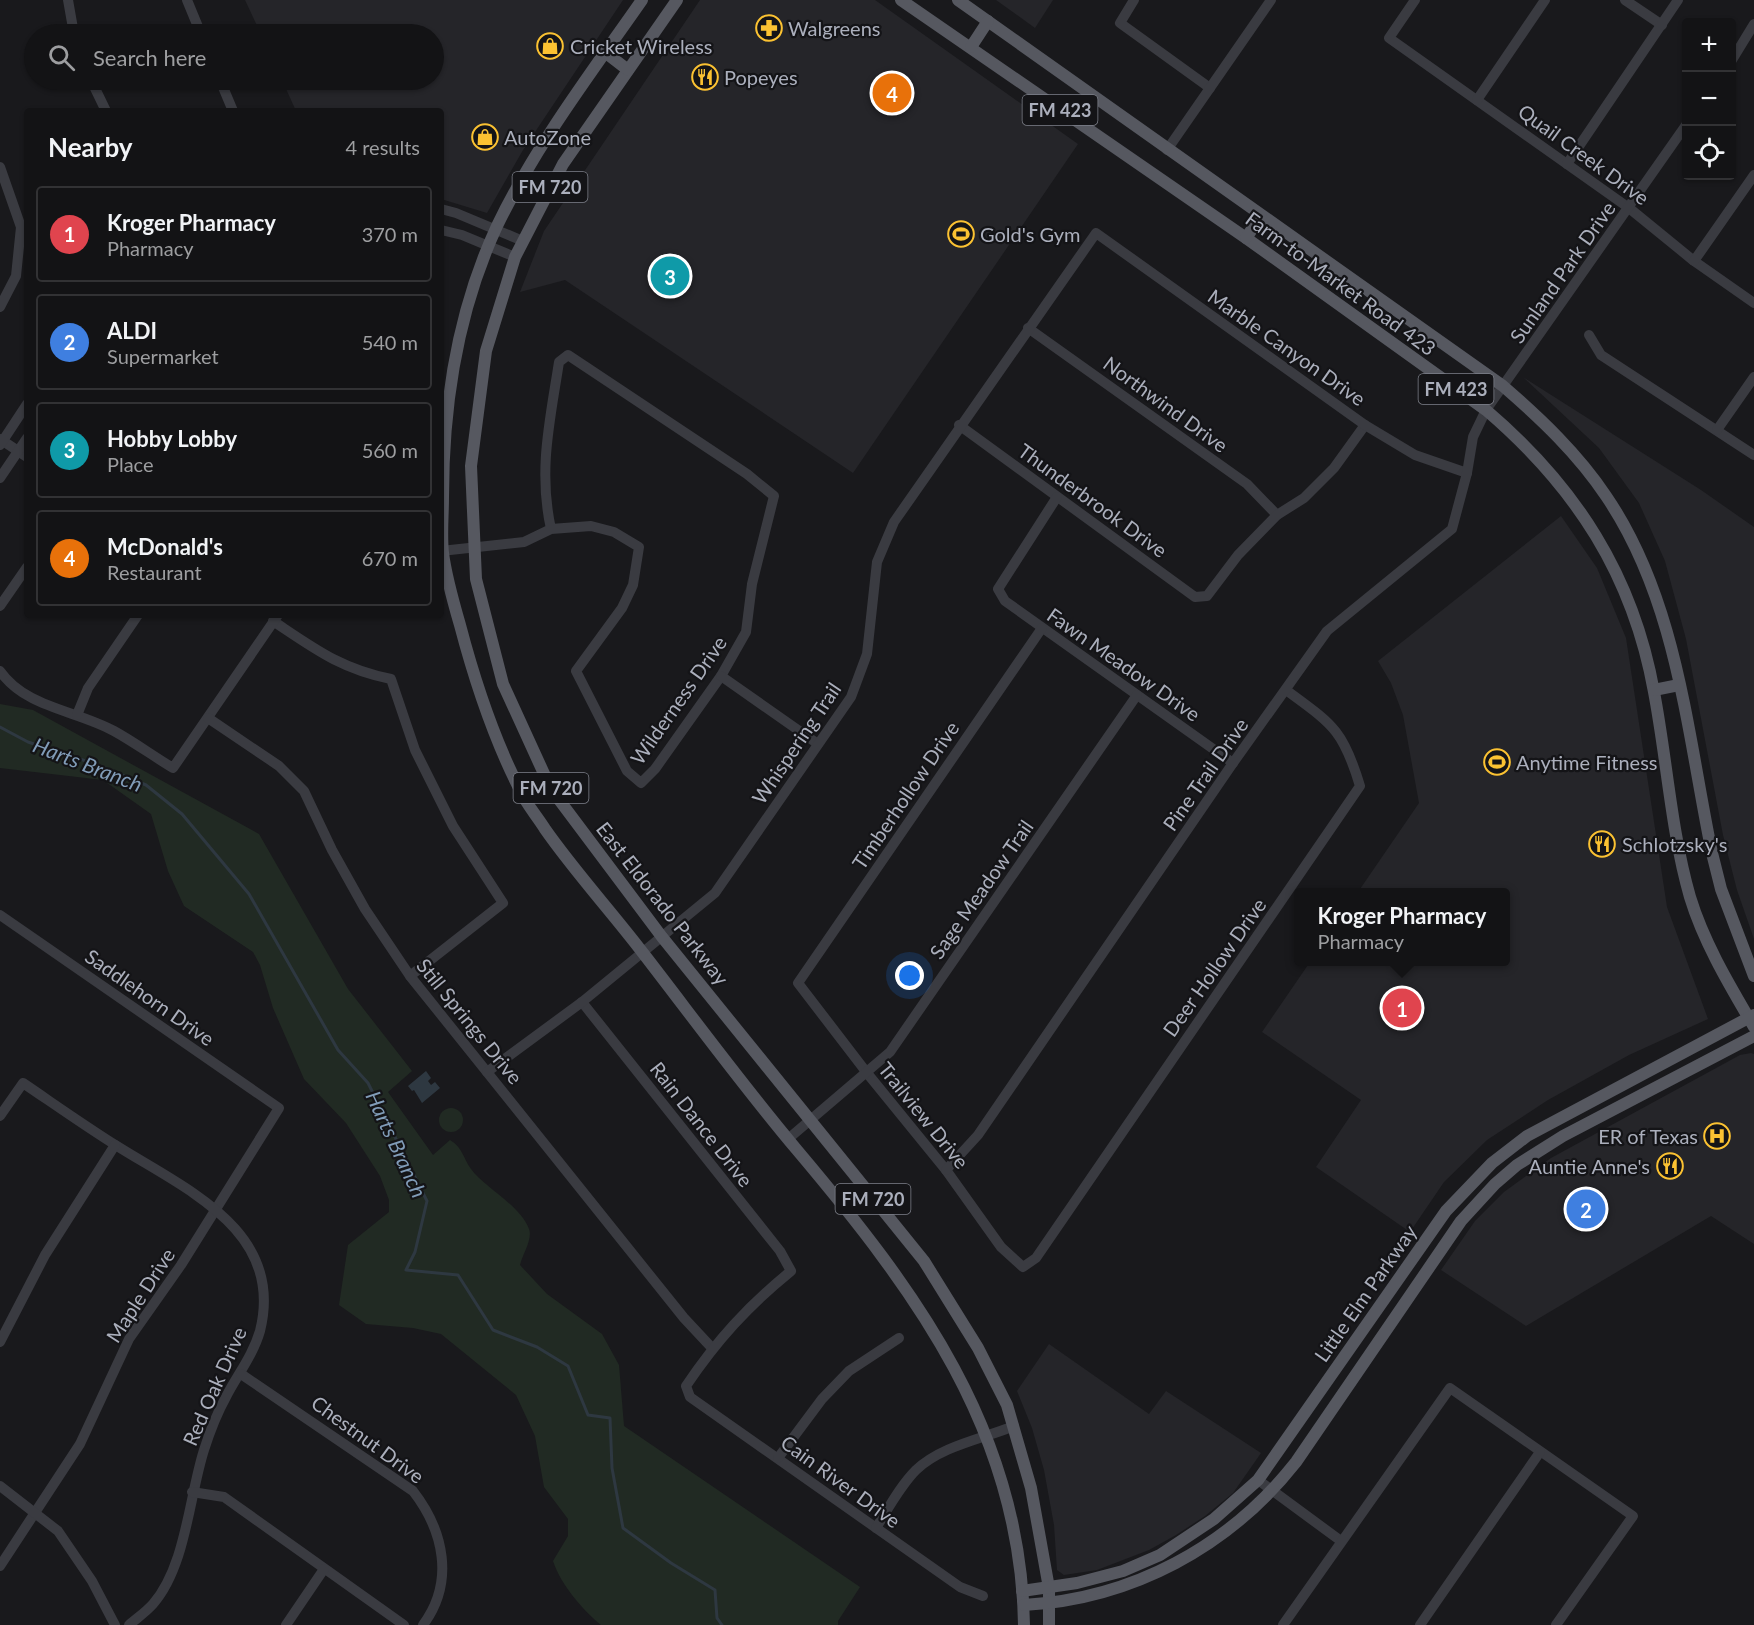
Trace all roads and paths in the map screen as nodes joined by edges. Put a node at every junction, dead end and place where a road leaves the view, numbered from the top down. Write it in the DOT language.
graph roads {
  1 [pos="68,0"];
  2 [pos="187,0"];
  3 [pos="642,0"];
  4 [pos="677,0"];
  5 [pos="901,0"];
  6 [pos="958,0"];
  7 [pos="1134,0"];
  8 [pos="1272,0"];
  9 [pos="1415,0"];
  10 [pos="1545,0"];
  11 [pos="1625,0"];
  12 [pos="1678,0"];
  13 [pos="988,21"];
  14 [pos="72,24"];
  15 [pos="197,24"];
  16 [pos="1754,24"];
  17 [pos="1662,25"];
  18 [pos="971,47"];
  19 [pos="1736,52"];
  20 [pos="606,53"];
  21 [pos="628,70"];
  22 [pos="1210,88"];
  23 [pos="97,90"];
  24 [pos="224,90"];
  25 [pos="1477,99"];
  26 [pos="105,108"];
  27 [pos="232,108"];
  28 [pos="1685,126"];
  29 [pos="1167,150"];
  30 [pos="1567,164"];
  31 [pos="0,166"];
  32 [pos="1754,175"];
  33 [pos="1629,208"];
  34 [pos="444,210"];
  35 [pos="1261,216"];
  36 [pos="24,227"];
  37 [pos="496,229"];
  38 [pos="444,231"];
  39 [pos="1096,233"];
  40 [pos="1246,238"];
  41 [pos="523,241"];
  42 [pos="489,247"];
  43 [pos="515,257"];
  44 [pos="1694,261"];
  45 [pos="1754,303"];
  46 [pos="0,308"];
  47 [pos="1028,328"];
  48 [pos="1589,335"];
  49 [pos="1754,377"];
  50 [pos="1503,387"];
  51 [pos="24,408"];
  52 [pos="1486,410"];
  53 [pos="1365,424"];
  54 [pos="959,425"];
  55 [pos="1717,430"];
  56 [pos="444,441"];
  57 [pos="1,442"];
  58 [pos="23,454"];
  59 [pos="1754,454"];
  60 [pos="1467,473"];
  61 [pos="0,478"];
  62 [pos="1058,497"];
  63 [pos="1277,515"];
  64 [pos="551,530"];
  65 [pos="472,549"];
  66 [pos="444,551"];
  67 [pos="444,559"];
  68 [pos="24,571"];
  69 [pos="0,606"];
  70 [pos="136,618"];
  71 [pos="276,618"];
  72 [pos="1042,628"];
  73 [pos="0,671"];
  74 [pos="721,676"];
  75 [pos="1679,685"];
  76 [pos="1286,690"];
  77 [pos="1654,690"];
  78 [pos="1137,695"];
  79 [pos="77,715"];
  80 [pos="208,718"];
  81 [pos="818,744"];
  82 [pos="1233,763"];
  83 [pos="0,915"];
  84 [pos="662,937"];
  85 [pos="643,952"];
  86 [pos="410,976"];
  87 [pos="1754,976"];
  88 [pos="798,983"];
  89 [pos="582,1002"];
  90 [pos="1752,1020"];
  91 [pos="1754,1036"];
  92 [pos="488,1072"];
  93 [pos="867,1073"];
  94 [pos="279,1108"];
  95 [pos="0,1116"];
  96 [pos="810,1121"];
  97 [pos="788,1139"];
  98 [pos="116,1145"];
  99 [pos="946,1170"];
  100 [pos="217,1209"];
  101 [pos="1429,1237"];
  102 [pos="1444,1247"];
  103 [pos="1023,1267"];
  104 [pos="899,1338"];
  105 [pos="0,1342"];
  106 [pos="712,1348"];
  107 [pos="241,1374"];
  108 [pos="1014,1426"];
  109 [pos="986,1438"];
  110 [pos="1540,1452"];
  111 [pos="778,1458"];
  112 [pos="1258,1480"];
  113 [pos="0,1486"];
  114 [pos="1273,1491"];
  115 [pos="192,1492"];
  116 [pos="33,1512"];
  117 [pos="876,1528"];
  118 [pos="1341,1541"];
  119 [pos="0,1566"];
  120 [pos="324,1569"];
  121 [pos="1049,1588"];
  122 [pos="1022,1590"];
  123 [pos="984,1596"];
  124 [pos="1050,1604"];
  125 [pos="1024,1605"];
  126 [pos="115,1625"];
  127 [pos="129,1625"];
  128 [pos="286,1625"];
  129 [pos="404,1625"];
  130 [pos="423,1625"];
  131 [pos="1024,1625"];
  132 [pos="1049,1625"];
  133 [pos="1283,1625"];
  134 [pos="1420,1625"];
  135 [pos="1556,1625"];
  1 -- 14 [label="street"];
  2 -- 15 [label="street"];
  3 -- 20 [label="main road"];
  4 -- 21 [label="main road, East Eldorado Parkway / FM 720"];
  5 -- 18 [label="main road, Farm-to-Market Road 423 / FM 423"];
  6 -- 13 [label="main road, Farm-to-Market Road 423 / FM 423"];
  7 -- 22 [label="street"];
  8 -- 22 [label="street"];
  9 -- 25 [label="street, Quail Creek Drive"];
  10 -- 25 [label="street"];
  11 -- 17 [label="street"];
  12 -- 17 [label="street"];
  13 -- 18 [label="main road"];
  13 -- 29 [label="main road, Farm-to-Market Road 423 / FM 423"];
  16 -- 19 [label="street"];
  17 -- 30 [label="street"];
  18 -- 40 [label="main road, Farm-to-Market Road 423 / FM 423"];
  20 -- 21 [label="main road"];
  20 -- 37 [label="main road"];
  21 -- 41 [label="main road, East Eldorado Parkway / FM 720"];
  22 -- 29 [label="street"];
  23 -- 26 [label="street"];
  24 -- 27 [label="street"];
  25 -- 30 [label="street, Quail Creek Drive"];
  28 -- 33 [label="street, Sunland Park Drive"];
  29 -- 35 [label="main road, Farm-to-Market Road 423 / FM 423"];
  30 -- 33 [label="street, Quail Creek Drive"];
  31 -- 36 [label="street"];
  32 -- 44 [label="street"];
  33 -- 44 [label="street, Quail Creek Drive"];
  33 -- 50 [label="street, Sunland Park Drive"];
  34 -- 37 [label="street"];
  35 -- 40 [label="main road"];
  35 -- 50 [label="main road, Farm-to-Market Road 423 / FM 423"];
  36 -- 46 [label="street"];
  37 -- 41 [label="street"];
  37 -- 42 [label="main road"];
  38 -- 42 [label="street"];
  39 -- 47 [label="street, Whispering Trail"];
  39 -- 53 [label="street, Marble Canyon Drive"];
  40 -- 52 [label="main road, Farm-to-Market Road 423 / FM 423"];
  41 -- 43 [label="main road, East Eldorado Parkway / FM 720"];
  42 -- 43 [label="street"];
  42 -- 56 [label="main road"];
  43 -- 65 [label="main road, East Eldorado Parkway / FM 720"];
  44 -- 45 [label="street, Quail Creek Drive"];
  47 -- 54 [label="street, Whispering Trail"];
  47 -- 63 [label="street, Northwind Drive"];
  48 -- 55 [label="street"];
  49 -- 55 [label="street"];
  50 -- 52 [label="street, Sunland Park Drive"];
  50 -- 75 [label="main road, Farm-to-Market Road 423 / FM 423"];
  51 -- 57 [label="street"];
  52 -- 60 [label="street, Pine Trail Drive"];
  52 -- 77 [label="main road, Farm-to-Market Road 423 / FM 423"];
  53 -- 60 [label="street, Marble Canyon Drive"];
  53 -- 63 [label="street"];
  54 -- 62 [label="street, Thunderbrook Drive"];
  54 -- 81 [label="street, Whispering Trail"];
  55 -- 59 [label="street"];
  57 -- 58 [label="street"];
  58 -- 61 [label="street"];
  60 -- 76 [label="street, Pine Trail Drive"];
  62 -- 63 [label="street, Thunderbrook Drive"];
  62 -- 72 [label="street, Fawn Meadow Drive"];
  64 -- 65 [label="street"];
  64 -- 74 [label="street, Wilderness Drive"];
  64 -- 74 [label="street, Wilderness Drive"];
  65 -- 66 [label="street"];
  65 -- 84 [label="main road, East Eldorado Parkway / FM 720"];
  67 -- 85 [label="main road"];
  68 -- 69 [label="street"];
  70 -- 79 [label="street"];
  71 -- 80 [label="street"];
  71 -- 86 [label="street"];
  72 -- 78 [label="street, Fawn Meadow Drive"];
  72 -- 88 [label="street, Timberhollow Drive"];
  73 -- 79 [label="street"];
  74 -- 81 [label="street"];
  75 -- 77 [label="main road"];
  75 -- 87 [label="main road, Farm-to-Market Road 423 / FM 423"];
  76 -- 82 [label="street, Pine Trail Drive"];
  76 -- 103 [label="street, Deer Hollow Drive"];
  77 -- 90 [label="main road, Farm-to-Market Road 423 / FM 423"];
  78 -- 82 [label="street, Fawn Meadow Drive"];
  78 -- 93 [label="street, Sage Meadow Trail"];
  79 -- 80 [label="street"];
  80 -- 86 [label="street, Still Springs Drive"];
  81 -- 84 [label="street, Whispering Trail"];
  82 -- 99 [label="street, Pine Trail Drive"];
  83 -- 94 [label="street, Saddlehorn Drive"];
  84 -- 85 [label="street, Whispering Trail"];
  84 -- 96 [label="main road, East Eldorado Parkway / FM 720"];
  85 -- 89 [label="street, Whispering Trail"];
  85 -- 97 [label="main road"];
  86 -- 92 [label="street, Still Springs Drive"];
  88 -- 93 [label="street, Trailview Drive"];
  89 -- 92 [label="street, Whispering Trail"];
  89 -- 106 [label="street, Rain Dance Drive"];
  90 -- 101 [label="main road, Little Elm Parkway"];
  91 -- 102 [label="main road, Little Elm Parkway"];
  92 -- 106 [label="street, Still Springs Drive"];
  93 -- 96 [label="street, Sage Meadow Trail"];
  93 -- 99 [label="street, Trailview Drive"];
  94 -- 100 [label="street, Maple Drive"];
  95 -- 98 [label="street, Red Oak Drive"];
  96 -- 97 [label="street, Sage Meadow Trail"];
  96 -- 108 [label="main road, East Eldorado Parkway / FM 720"];
  97 -- 109 [label="main road"];
  98 -- 100 [label="street, Red Oak Drive"];
  98 -- 105 [label="street"];
  99 -- 103 [label="street, Trailview Drive"];
  100 -- 107 [label="street, Red Oak Drive"];
  100 -- 116 [label="street, Maple Drive"];
  101 -- 102 [label="main road"];
  101 -- 112 [label="main road, Little Elm Parkway"];
  102 -- 114 [label="main road, Little Elm Parkway"];
  104 -- 111 [label="street"];
  106 -- 111 [label="street, Cain River Drive"];
  107 -- 115 [label="street, Red Oak Drive"];
  107 -- 130 [label="street, Chestnut Drive"];
  108 -- 109 [label="street"];
  108 -- 121 [label="main road, East Eldorado Parkway / FM 720"];
  109 -- 117 [label="street"];
  109 -- 122 [label="main road"];
  110 -- 118 [label="street"];
  110 -- 134 [label="street"];
  110 -- 135 [label="street"];
  111 -- 117 [label="street, Cain River Drive"];
  112 -- 114 [label="street"];
  112 -- 121 [label="main road, Little Elm Parkway"];
  113 -- 116 [label="street"];
  114 -- 118 [label="street"];
  114 -- 124 [label="main road, Little Elm Parkway"];
  115 -- 120 [label="street"];
  115 -- 127 [label="street, Red Oak Drive"];
  116 -- 119 [label="street, Maple Drive"];
  116 -- 126 [label="street"];
  117 -- 123 [label="street, Cain River Drive"];
  118 -- 133 [label="street"];
  120 -- 128 [label="street"];
  120 -- 129 [label="street"];
  121 -- 122 [label="main road, Little Elm Parkway"];
  121 -- 124 [label="main road, East Eldorado Parkway / FM 720"];
  122 -- 125 [label="main road"];
  124 -- 125 [label="main road, Little Elm Parkway"];
  124 -- 132 [label="main road, East Eldorado Parkway / FM 720"];
  125 -- 131 [label="main road"];
}
